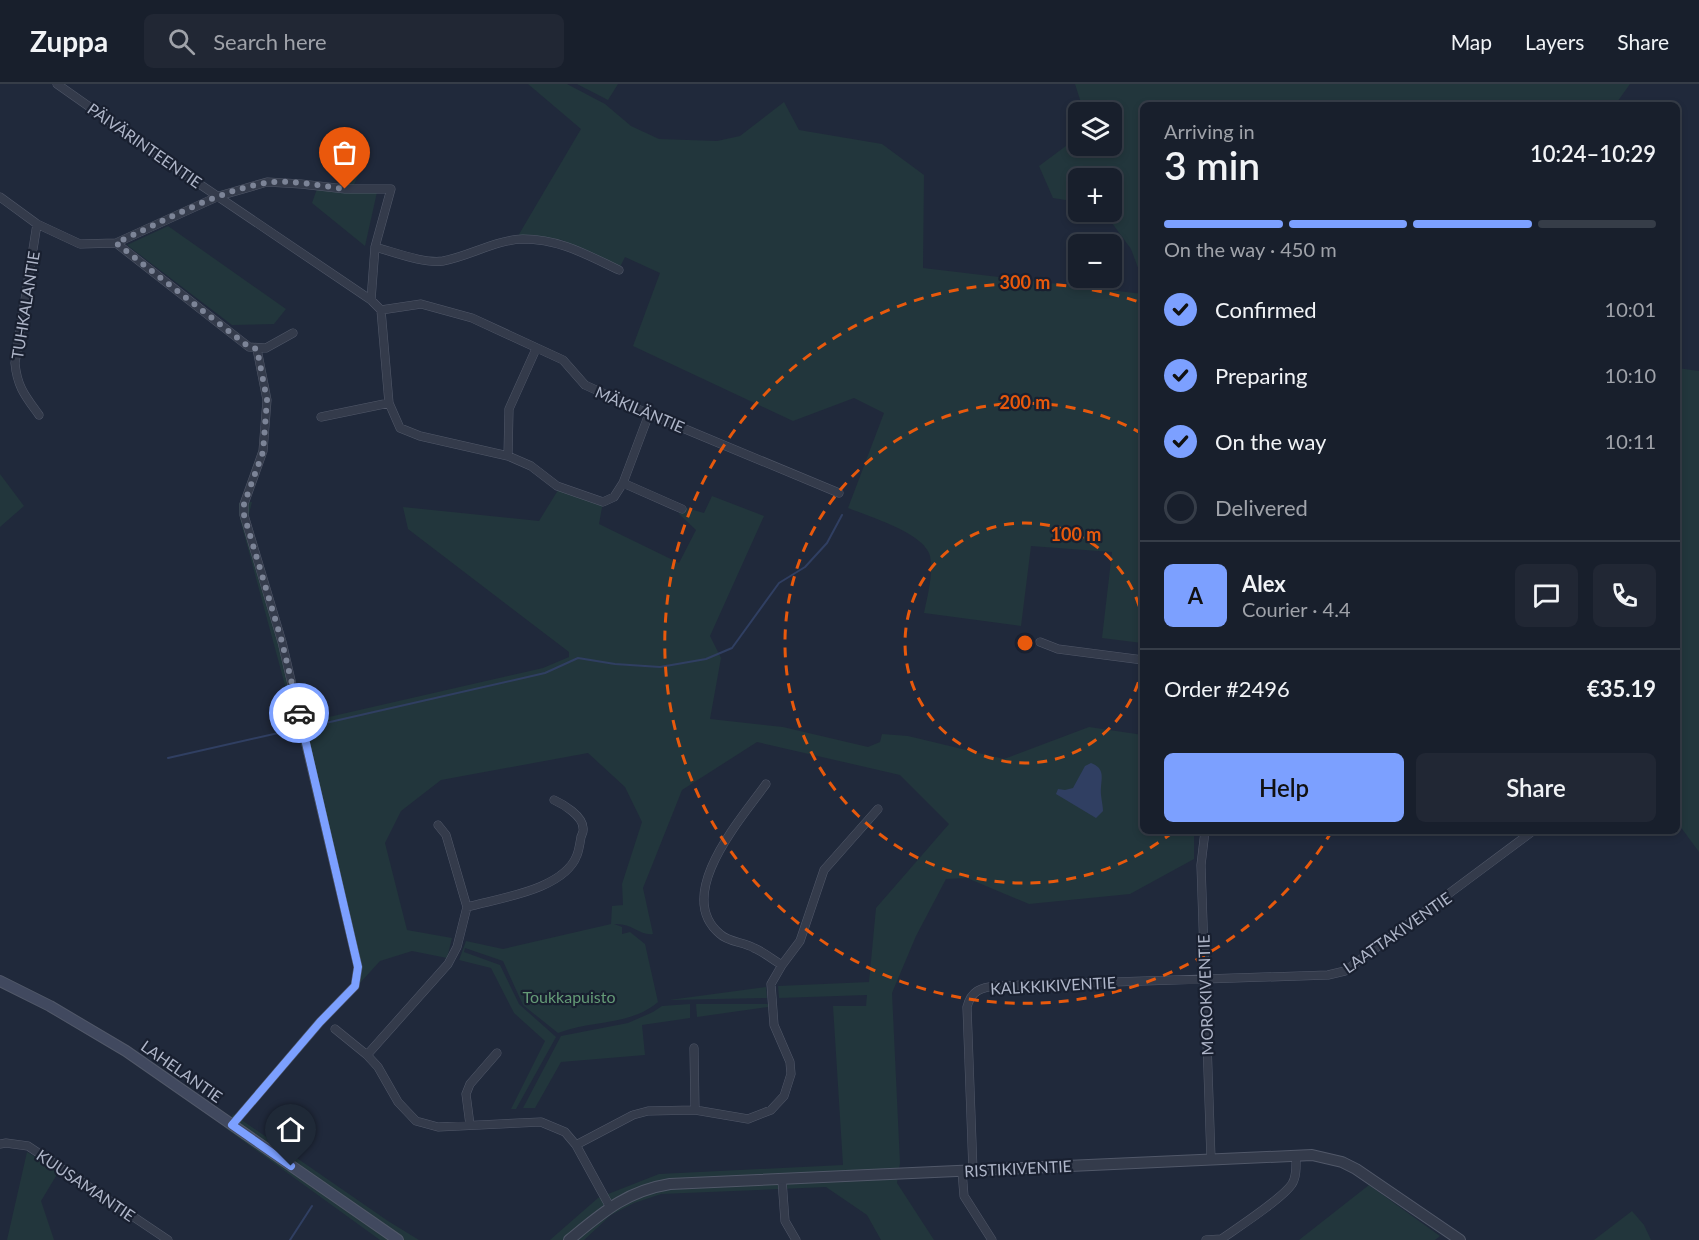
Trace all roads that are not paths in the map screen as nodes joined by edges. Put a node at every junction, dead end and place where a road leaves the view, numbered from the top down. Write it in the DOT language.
graph roads {
  1 [pos="57,84"];
  2 [pos="219,196"];
  3 [pos="0,198"];
  4 [pos="37,224"];
  5 [pos="116,243"];
  6 [pos="375,247"];
  7 [pos="619,270"];
  8 [pos="371,300"];
  9 [pos="381,310"];
  10 [pos="293,333"];
  11 [pos="257,349"];
  12 [pos="536,349"];
  13 [pos="389,403"];
  14 [pos="648,414"];
  15 [pos="39,415"];
  16 [pos="321,417"];
  17 [pos="508,456"];
  18 [pos="623,483"];
  19 [pos="838,493"];
  20 [pos="682,509"];
  21 [pos="1040,642"];
  22 [pos="1140,660"];
  23 [pos="766,784"];
  24 [pos="554,800"];
  25 [pos="878,810"];
  26 [pos="438,825"];
  27 [pos="1205,834"];
  28 [pos="1529,834"];
  29 [pos="467,907"];
  30 [pos="782,965"];
  31 [pos="1205,979"];
  32 [pos="0,981"];
  33 [pos="335,1029"];
  34 [pos="694,1048"];
  35 [pos="497,1053"];
  36 [pos="367,1055"];
  37 [pos="695,1110"];
  38 [pos="232,1125"];
  39 [pos="470,1125"];
  40 [pos="0,1144"];
  41 [pos="576,1145"];
  42 [pos="1296,1156"];
  43 [pos="1211,1159"];
  44 [pos="967,1171"];
  45 [pos="782,1180"];
  46 [pos="610,1207"];
  47 [pos="168,1240"];
  48 [pos="398,1240"];
  49 [pos="569,1240"];
  50 [pos="796,1240"];
  51 [pos="992,1240"];
  52 [pos="1206,1240"];
  53 [pos="1220,1240"];
  54 [pos="1460,1240"];
  1 -- 2 [label="street, PÄIVÄRINTEENTIE"];
  2 -- 5 [label="street"];
  2 -- 6 [label="street"];
  2 -- 8 [label="street, PÄIVÄRINTEENTIE"];
  3 -- 4 [label="street"];
  4 -- 5 [label="street"];
  4 -- 15 [label="street, TUHKALANTIE"];
  5 -- 11 [label="street"];
  6 -- 7 [label="street"];
  6 -- 8 [label="street"];
  8 -- 9 [label="street, PÄIVÄRINTEENTIE"];
  9 -- 12 [label="street, MÄKILÄNTIE"];
  9 -- 13 [label="street"];
  10 -- 11 [label="street"];
  11 -- 38 [label="street"];
  12 -- 14 [label="street, MÄKILÄNTIE"];
  12 -- 17 [label="street"];
  13 -- 16 [label="street"];
  13 -- 17 [label="street"];
  14 -- 18 [label="street"];
  14 -- 19 [label="street, MÄKILÄNTIE"];
  17 -- 18 [label="street"];
  18 -- 20 [label="street"];
  21 -- 22 [label="street"];
  23 -- 30 [label="street"];
  24 -- 29 [label="street"];
  25 -- 30 [label="street"];
  26 -- 29 [label="street"];
  27 -- 31 [label="street, MOROKIVENTIE"];
  28 -- 31 [label="street, LAATTAKIVENTIE"];
  29 -- 36 [label="street"];
  30 -- 37 [label="street"];
  31 -- 43 [label="street, MOROKIVENTIE"];
  31 -- 44 [label="street, KALKKIKIVENTIE"];
  32 -- 38 [label="main road, LAHELANTIE"];
  33 -- 36 [label="street"];
  34 -- 37 [label="street"];
  35 -- 39 [label="street"];
  36 -- 39 [label="street"];
  37 -- 41 [label="street"];
  38 -- 48 [label="main road, LAHELANTIE"];
  39 -- 41 [label="street"];
  40 -- 47 [label="street, KUUSAMANTIE"];
  41 -- 46 [label="street"];
  42 -- 43 [label="street, RISTIKIVENTIE"];
  42 -- 53 [label="street"];
  42 -- 54 [label="street, RISTIKIVENTIE"];
  43 -- 44 [label="street, RISTIKIVENTIE"];
  44 -- 45 [label="street, RISTIKIVENTIE"];
  44 -- 51 [label="street"];
  45 -- 46 [label="street, RISTIKIVENTIE"];
  45 -- 50 [label="street"];
  46 -- 49 [label="street, RISTIKIVENTIE"];
  52 -- 53 [label="street"];
}
